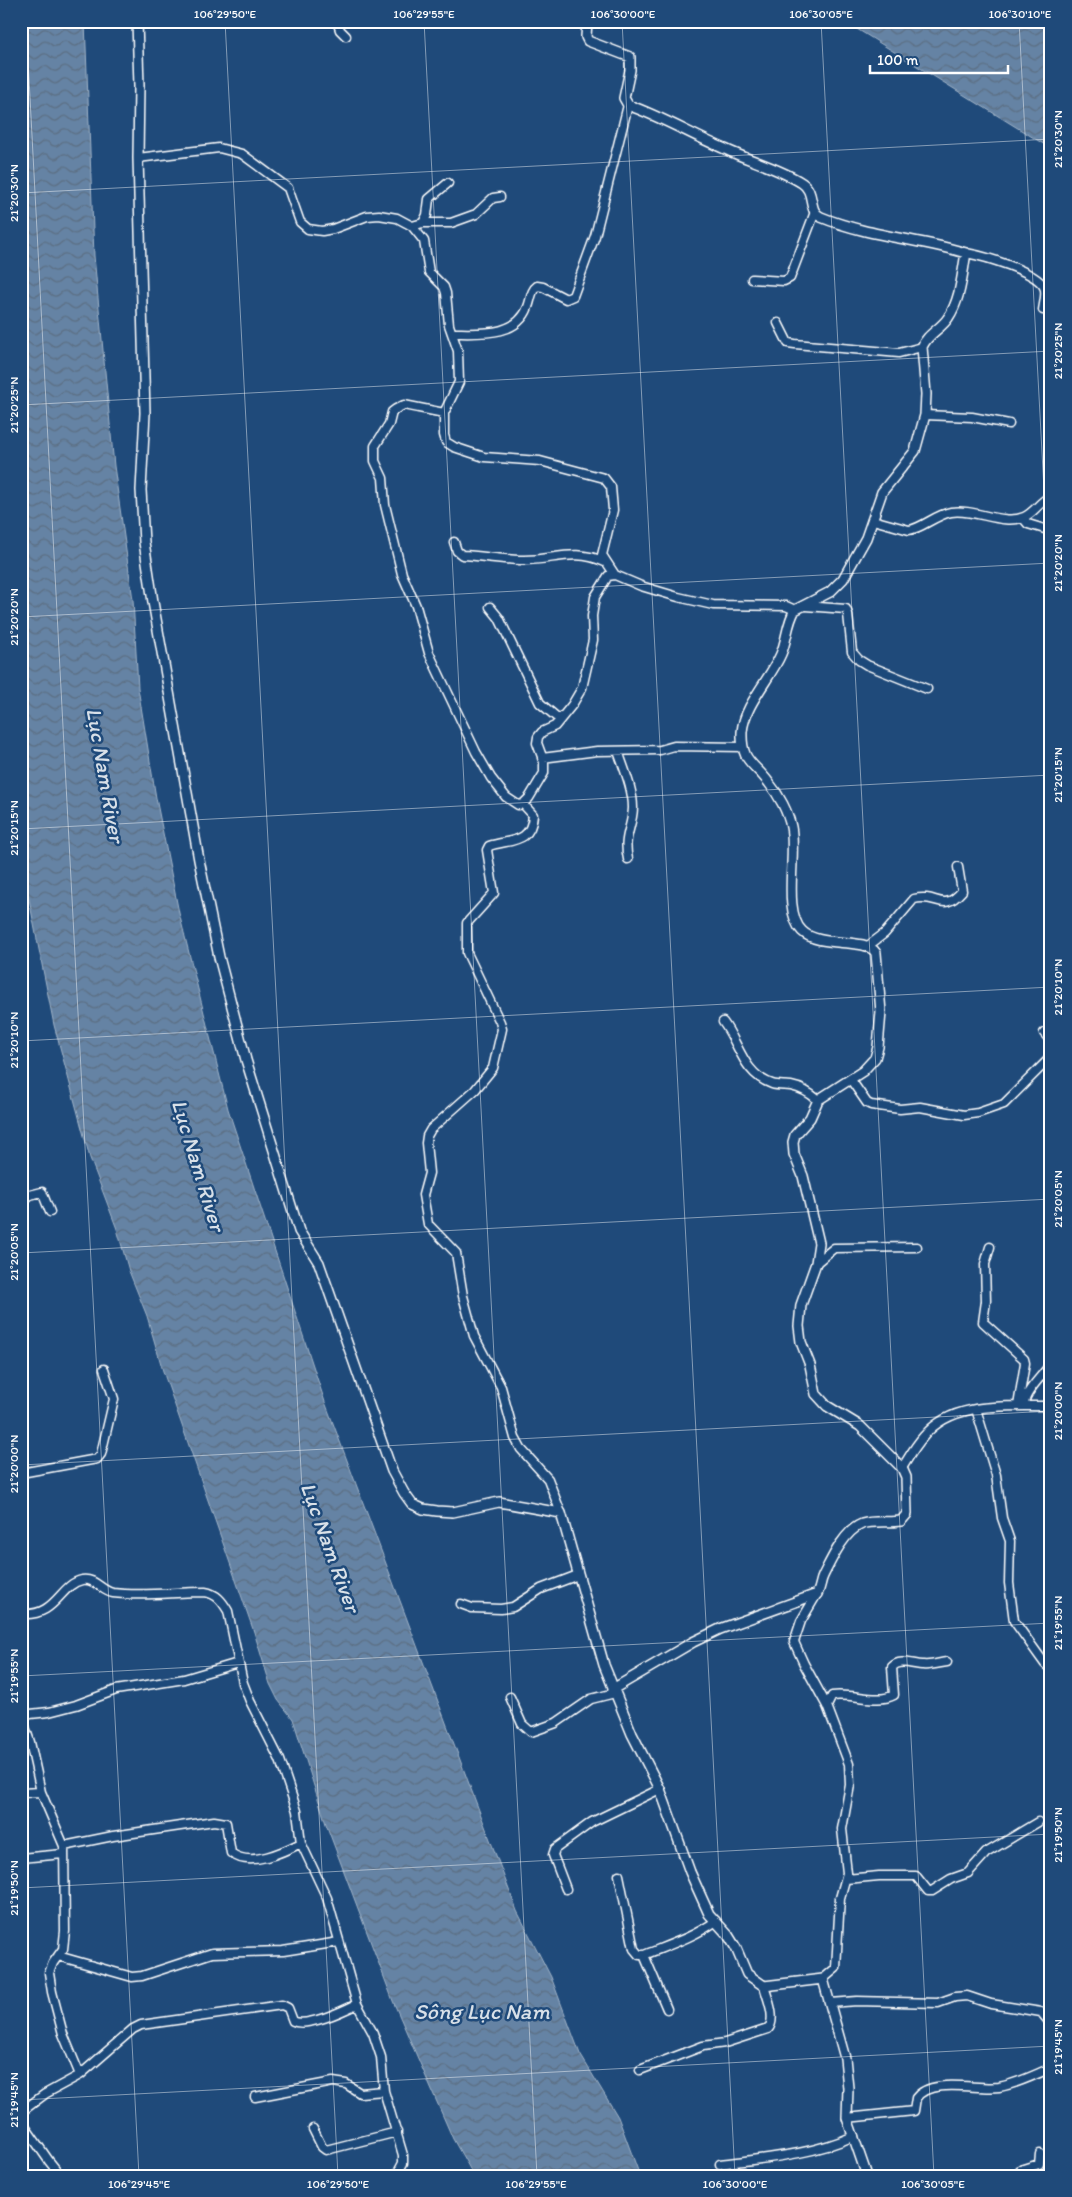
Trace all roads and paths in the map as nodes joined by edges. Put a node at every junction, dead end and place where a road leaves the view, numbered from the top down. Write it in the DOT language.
graph roads {
  1 [pos="137,21"];
  2 [pos="337,21"];
  3 [pos="587,21"];
  4 [pos="346,36"];
  5 [pos="628,105"];
  6 [pos="138,158"];
  7 [pos="448,183"];
  8 [pos="500,197"];
  9 [pos="815,212"];
  10 [pos="423,223"];
  11 [pos="412,226"];
  12 [pos="966,253"];
  13 [pos="752,279"];
  14 [pos="1043,310"];
  15 [pos="778,323"];
  16 [pos="453,333"];
  17 [pos="922,347"];
  18 [pos="444,413"];
  19 [pos="925,415"];
  20 [pos="1009,424"];
  21 [pos="1051,496"];
  22 [pos="1023,518"];
  23 [pos="873,520"];
  24 [pos="1051,531"];
  25 [pos="454,542"];
  26 [pos="605,562"];
  27 [pos="615,574"];
  28 [pos="805,606"];
  29 [pos="490,607"];
  30 [pos="795,610"];
  31 [pos="927,689"];
  32 [pos="560,720"];
  33 [pos="743,747"];
  34 [pos="618,751"];
  35 [pos="542,758"];
  36 [pos="522,804"];
  37 [pos="628,859"];
  38 [pos="958,867"];
  39 [pos="868,946"];
  40 [pos="723,1022"];
  41 [pos="1044,1033"];
  42 [pos="1051,1041"];
  43 [pos="1051,1057"];
  44 [pos="850,1080"];
  45 [pos="818,1100"];
  46 [pos="21,1204"];
  47 [pos="50,1212"];
  48 [pos="917,1247"];
  49 [pos="990,1247"];
  50 [pos="816,1263"];
  51 [pos="1051,1363"];
  52 [pos="104,1369"];
  53 [pos="1021,1406"];
  54 [pos="1051,1406"];
  55 [pos="976,1409"];
  56 [pos="902,1468"];
  57 [pos="21,1473"];
  58 [pos="561,1513"];
  59 [pos="578,1575"];
  60 [pos="817,1594"];
  61 [pos="461,1604"];
  62 [pos="21,1614"];
  63 [pos="947,1662"];
  64 [pos="238,1663"];
  65 [pos="1051,1669"];
  66 [pos="614,1691"];
  67 [pos="510,1697"];
  68 [pos="827,1706"];
  69 [pos="21,1715"];
  70 [pos="660,1789"];
  71 [pos="41,1792"];
  72 [pos="21,1793"];
  73 [pos="1038,1822"];
  74 [pos="301,1844"];
  75 [pos="64,1846"];
  76 [pos="63,1854"];
  77 [pos="21,1858"];
  78 [pos="619,1875"];
  79 [pos="846,1879"];
  80 [pos="566,1889"];
  81 [pos="716,1921"];
  82 [pos="339,1942"];
  83 [pos="644,1955"];
  84 [pos="58,1956"];
  85 [pos="823,1979"];
  86 [pos="764,1986"];
  87 [pos="830,2003"];
  88 [pos="356,2004"];
  89 [pos="667,2009"];
  90 [pos="1051,2024"];
  91 [pos="1051,2068"];
  92 [pos="640,2070"];
  93 [pos="80,2075"];
  94 [pos="384,2091"];
  95 [pos="255,2097"];
  96 [pos="21,2112"];
  97 [pos="847,2118"];
  98 [pos="22,2124"];
  99 [pos="313,2129"];
  100 [pos="397,2132"];
  101 [pos="854,2136"];
  102 [pos="1040,2154"];
  103 [pos="720,2164"];
  104 [pos="62,2176"];
  105 [pos="396,2176"];
  106 [pos="867,2176"];
  107 [pos="1018,2176"];
  1 -- 6 [label="street"];
  2 -- 4 [label="street"];
  3 -- 5 [label="street"];
  5 -- 9 [label="street"];
  5 -- 16 [label="street"];
  6 -- 11 [label="street"];
  6 -- 58 [label="street"];
  7 -- 10 [label="street"];
  8 -- 10 [label="street"];
  9 -- 12 [label="street"];
  9 -- 13 [label="street"];
  10 -- 11 [label="street"];
  11 -- 16 [label="street"];
  12 -- 14 [label="street"];
  12 -- 17 [label="street"];
  15 -- 17 [label="street"];
  16 -- 18 [label="street"];
  17 -- 19 [label="street"];
  18 -- 26 [label="street"];
  18 -- 36 [label="street"];
  19 -- 20 [label="street"];
  19 -- 23 [label="street"];
  21 -- 22 [label="street"];
  22 -- 23 [label="street"];
  22 -- 24 [label="street"];
  23 -- 28 [label="street"];
  25 -- 26 [label="street"];
  26 -- 27 [label="street"];
  27 -- 30 [label="street"];
  27 -- 32 [label="street"];
  28 -- 30 [label="street"];
  28 -- 31 [label="street"];
  29 -- 32 [label="street"];
  30 -- 33 [label="street"];
  32 -- 35 [label="street"];
  33 -- 34 [label="street"];
  33 -- 39 [label="street"];
  34 -- 35 [label="street"];
  34 -- 37 [label="street"];
  35 -- 36 [label="street"];
  36 -- 58 [label="street"];
  38 -- 39 [label="street"];
  39 -- 44 [label="street"];
  40 -- 45 [label="street"];
  41 -- 42 [label="street"];
  43 -- 44 [label="street"];
  44 -- 45 [label="street"];
  45 -- 50 [label="street"];
  46 -- 47 [label="street"];
  48 -- 50 [label="street"];
  49 -- 53 [label="street"];
  50 -- 56 [label="street"];
  51 -- 53 [label="street"];
  52 -- 57 [label="street"];
  53 -- 54 [label="street"];
  53 -- 55 [label="street"];
  55 -- 56 [label="street"];
  55 -- 65 [label="street"];
  56 -- 60 [label="street"];
  58 -- 59 [label="street"];
  59 -- 61 [label="street"];
  59 -- 66 [label="street"];
  60 -- 66 [label="street"];
  60 -- 68 [label="street"];
  62 -- 64 [label="street"];
  63 -- 68 [label="street"];
  64 -- 69 [label="street"];
  64 -- 74 [label="street"];
  66 -- 67 [label="street"];
  66 -- 70 [label="street"];
  68 -- 79 [label="street"];
  69 -- 71 [label="street"];
  70 -- 80 [label="street"];
  70 -- 81 [label="street"];
  71 -- 72 [label="street"];
  71 -- 75 [label="street"];
  73 -- 79 [label="street"];
  74 -- 75 [label="street"];
  74 -- 82 [label="street"];
  75 -- 76 [label="street"];
  76 -- 77 [label="street"];
  76 -- 84 [label="street"];
  78 -- 83 [label="street"];
  79 -- 85 [label="street"];
  81 -- 83 [label="street"];
  81 -- 86 [label="street"];
  82 -- 84 [label="street"];
  82 -- 88 [label="street"];
  83 -- 89 [label="street"];
  84 -- 93 [label="street"];
  85 -- 86 [label="street"];
  85 -- 87 [label="street"];
  86 -- 92 [label="street"];
  87 -- 90 [label="street"];
  87 -- 97 [label="street"];
  88 -- 93 [label="street"];
  88 -- 94 [label="street"];
  91 -- 97 [label="street"];
  93 -- 96 [label="street"];
  94 -- 95 [label="street"];
  94 -- 100 [label="street"];
  97 -- 101 [label="street"];
  98 -- 104 [label="street"];
  99 -- 100 [label="street"];
  100 -- 105 [label="street"];
  101 -- 103 [label="street"];
  101 -- 106 [label="street"];
  102 -- 107 [label="street"];
}
